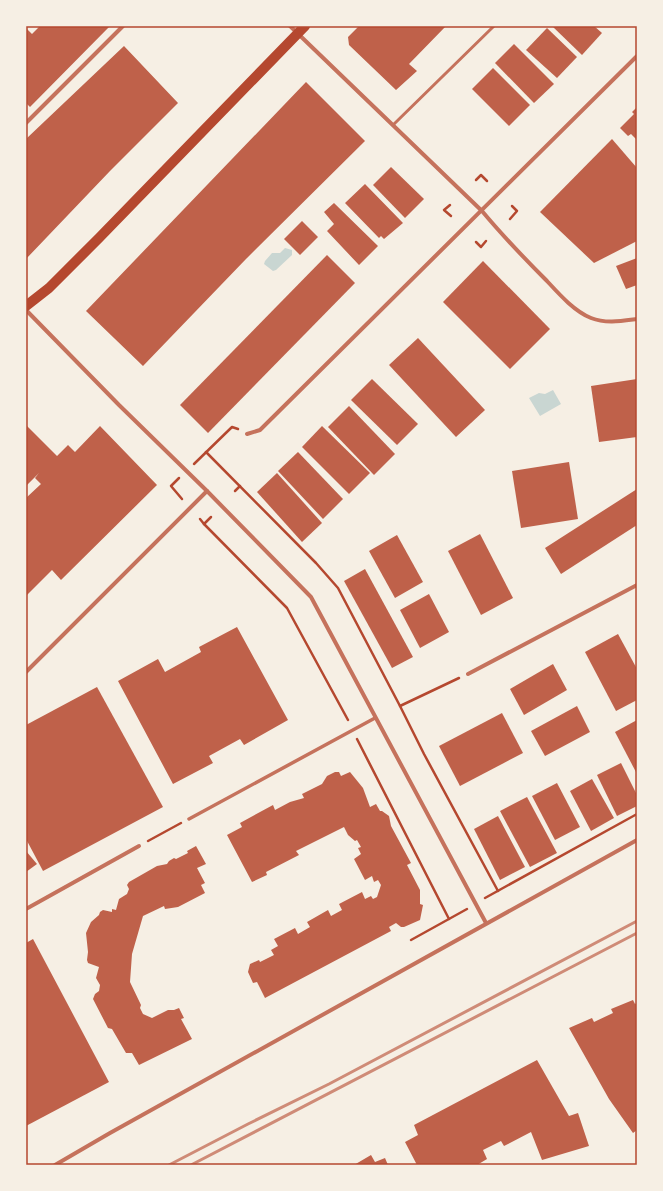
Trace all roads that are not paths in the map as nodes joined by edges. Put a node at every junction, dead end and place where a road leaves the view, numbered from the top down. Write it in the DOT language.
graph roads {
  1 [pos="123,26"];
  2 [pos="494,26"];
  3 [pos="298,28"];
  4 [pos="637,56"];
  5 [pos="26,124"];
  6 [pos="393,125"];
  7 [pos="482,211"];
  8 [pos="26,306"];
  9 [pos="26,310"];
  10 [pos="637,319"];
  11 [pos="247,434"];
  12 [pos="207,491"];
  13 [pos="637,585"];
  14 [pos="26,672"];
  15 [pos="468,674"];
  16 [pos="375,718"];
  17 [pos="189,819"];
  18 [pos="637,840"];
  19 [pos="139,846"];
  20 [pos="26,909"];
  21 [pos="486,923"];
  22 [pos="55,1165"];
  1 -- 5 [label="street"];
  2 -- 6 [label="lane"];
  3 -- 6 [label="street"];
  3 -- 8 [label="main road"];
  4 -- 7 [label="street"];
  6 -- 7 [label="street"];
  7 -- 10 [label="street"];
  7 -- 11 [label="street"];
  9 -- 12 [label="street"];
  12 -- 14 [label="street"];
  12 -- 16 [label="street"];
  13 -- 15 [label="street"];
  16 -- 17 [label="street"];
  16 -- 21 [label="street"];
  18 -- 21 [label="street"];
  19 -- 20 [label="street"];
  21 -- 22 [label="street"];
}
